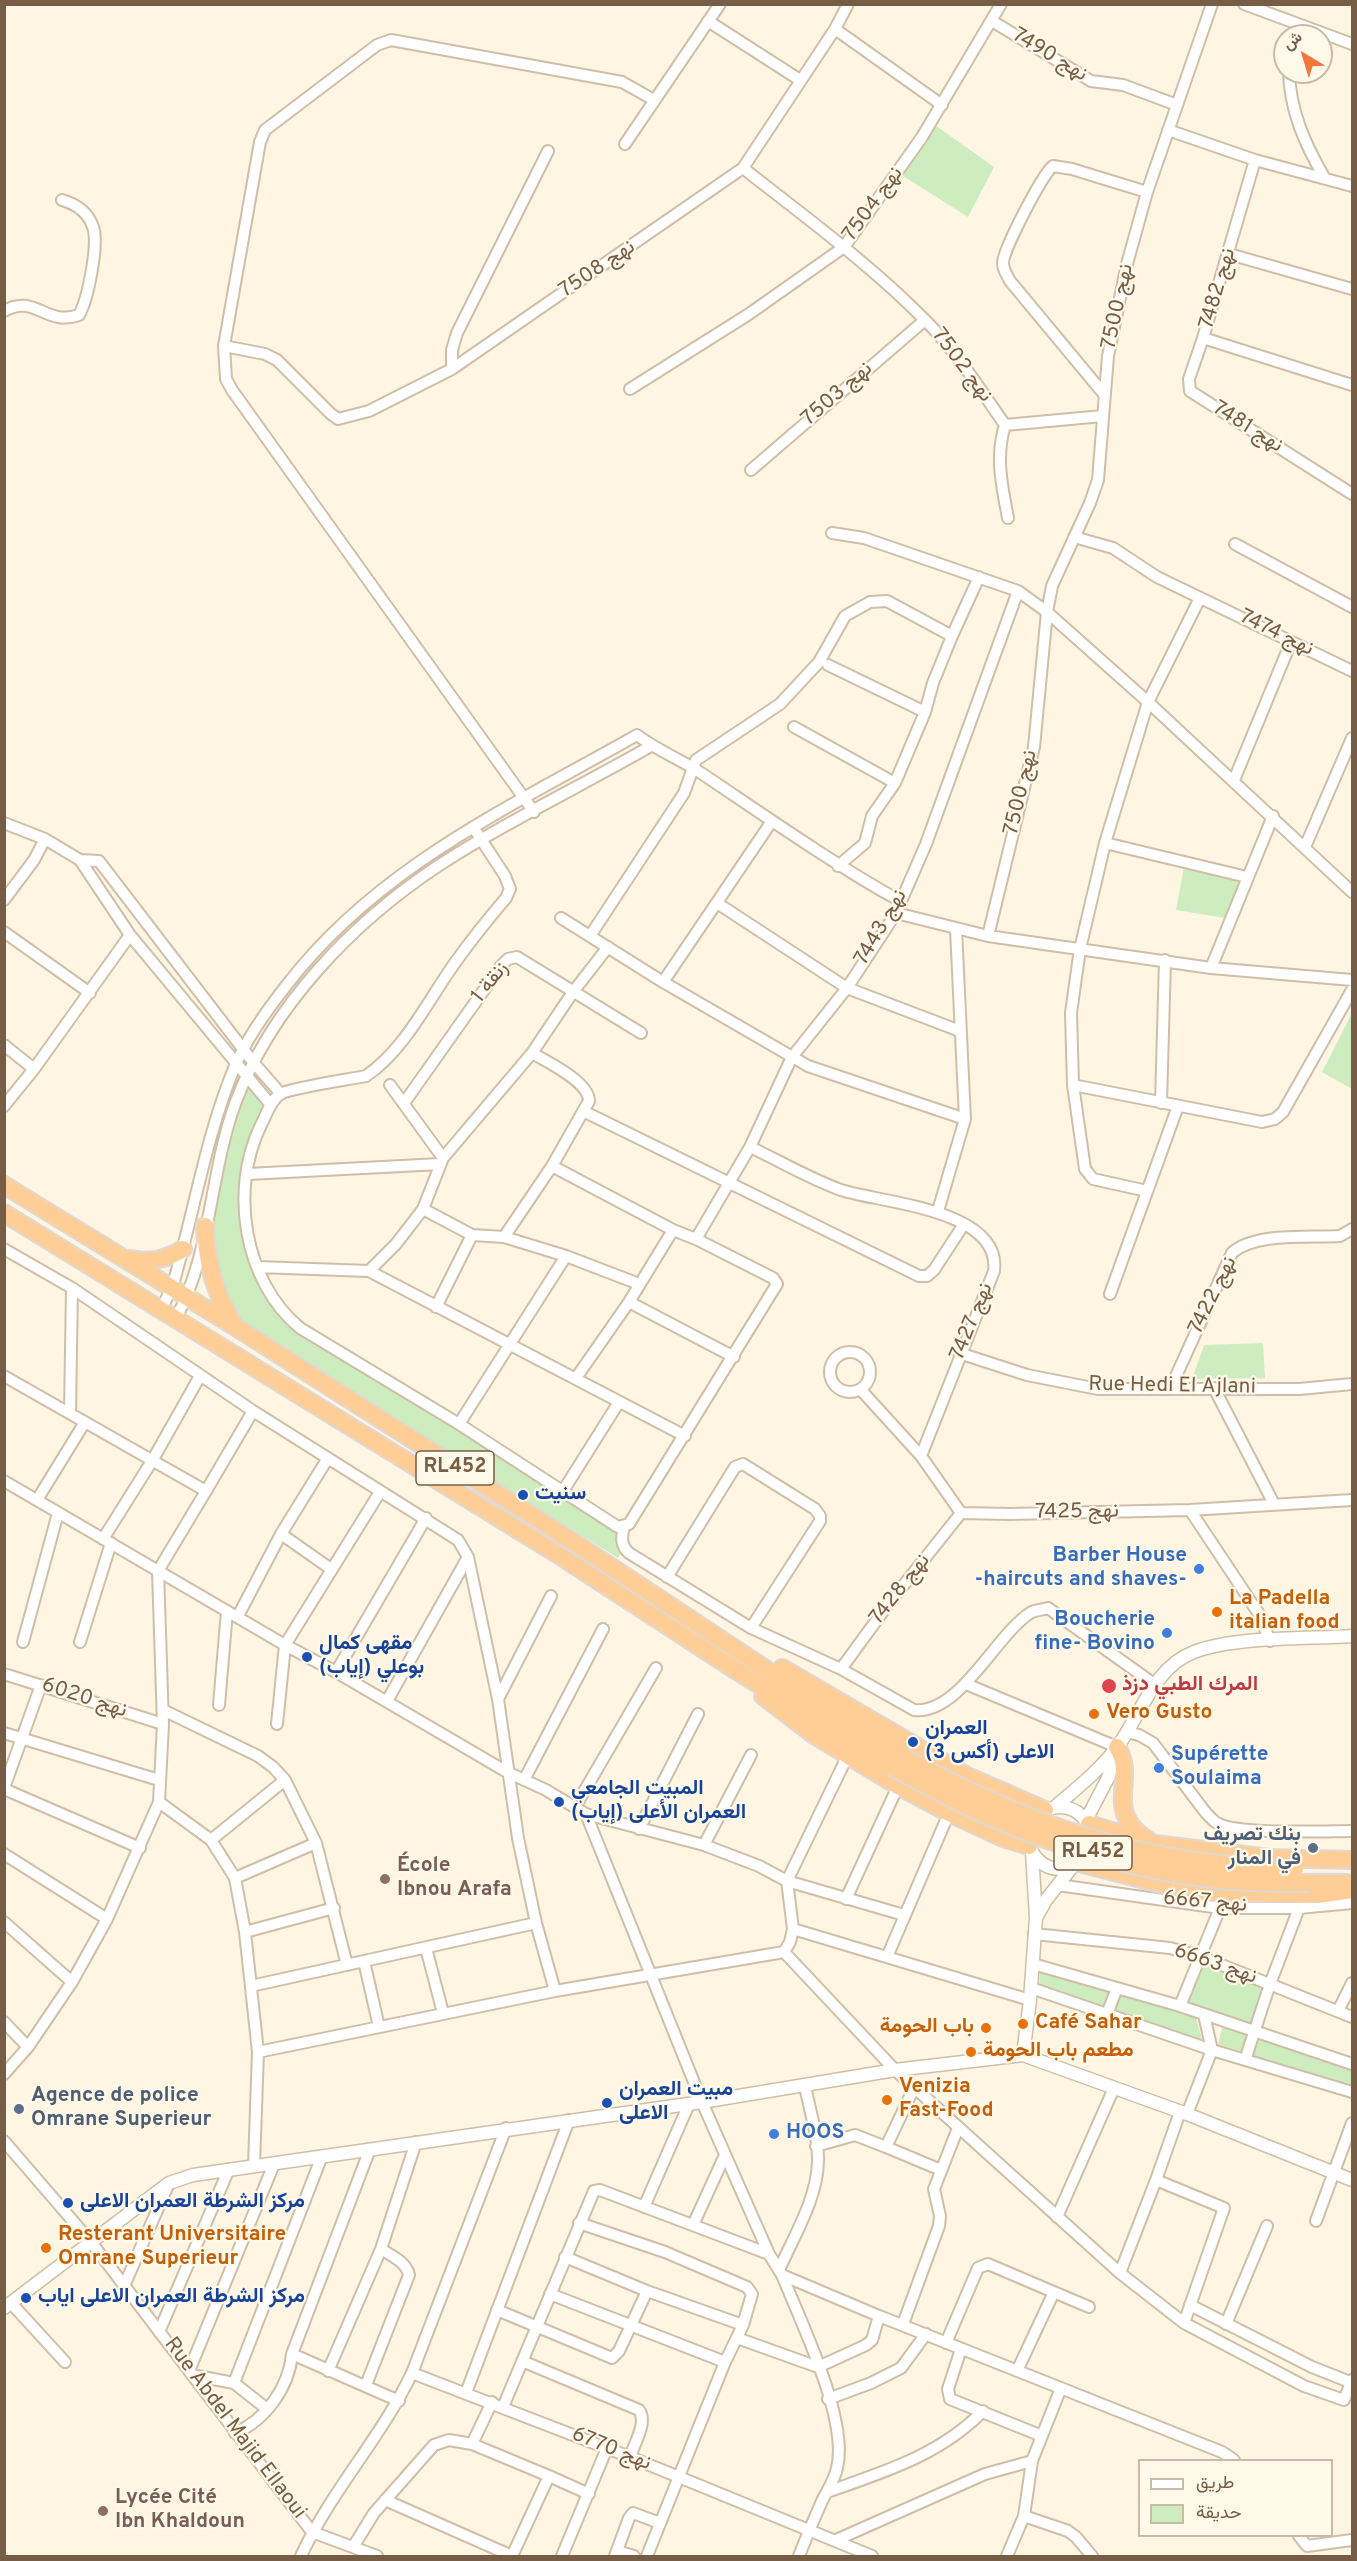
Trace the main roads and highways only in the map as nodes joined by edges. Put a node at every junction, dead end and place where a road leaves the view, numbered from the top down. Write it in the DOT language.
graph roads {
  1 [pos="4,1185"];
  2 [pos="4,1213"];
  3 [pos="205,1226"];
  4 [pos="183,1249"];
  5 [pos="118,1254"];
  6 [pos="234,1326"];
  7 [pos="744,1654"];
  8 [pos="734,1669"];
  9 [pos="1117,1747"];
  10 [pos="897,1761"];
  11 [pos="1051,1808"];
  12 [pos="1087,1822"];
  13 [pos="1155,1844"];
  14 [pos="1031,1849"];
  15 [pos="1353,1860"];
  16 [pos="1076,1865"];
  17 [pos="1353,1868"];
  18 [pos="1353,1883"];
  19 [pos="1353,1890"];
  1 -- 5 [label="highway, RL452"];
  2 -- 8 [label="highway, RL452"];
  3 -- 6 [label="highway"];
  4 -- 5 [label="highway"];
  5 -- 6 [label="highway, RL452"];
  6 -- 7 [label="highway, RL452"];
  7 -- 10 [label="highway, RL452"];
  7 -- 11 [label="highway"];
  8 -- 10 [label="highway, RL452"];
  8 -- 14 [label="highway"];
  9 -- 13 [label="highway"];
  10 -- 17 [label="highway, RL452, bridge"];
  10 -- 18 [label="highway, RL452, bridge"];
  12 -- 13 [label="highway"];
  13 -- 15 [label="highway"];
  16 -- 19 [label="highway"];
}
